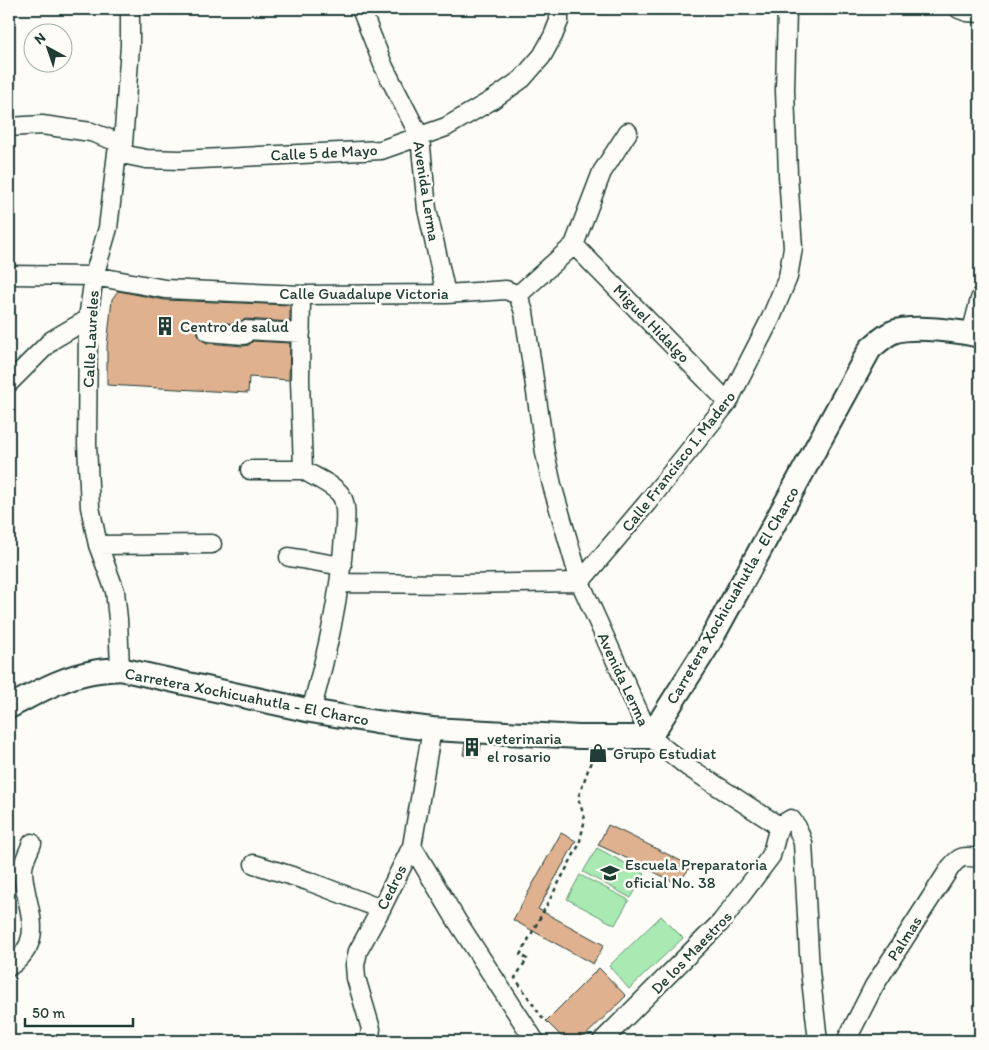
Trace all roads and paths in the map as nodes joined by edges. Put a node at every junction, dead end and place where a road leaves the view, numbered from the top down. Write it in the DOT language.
graph roads {
  1 [pos="130,9"];
  2 [pos="361,9"];
  3 [pos="559,9"];
  4 [pos="787,9"];
  5 [pos="959,9"];
  6 [pos="980,13"];
  7 [pos="9,126"];
  8 [pos="628,132"];
  9 [pos="420,137"];
  10 [pos="120,149"];
  11 [pos="574,245"];
  12 [pos="9,275"];
  13 [pos="94,276"];
  14 [pos="446,294"];
  15 [pos="301,295"];
  16 [pos="518,295"];
  17 [pos="980,299"];
  18 [pos="88,319"];
  19 [pos="208,332"];
  20 [pos="301,333"];
  21 [pos="976,335"];
  22 [pos="9,384"];
  23 [pos="728,402"];
  24 [pos="250,470"];
  25 [pos="303,470"];
  26 [pos="212,544"];
  27 [pos="98,545"];
  28 [pos="288,557"];
  29 [pos="341,574"];
  30 [pos="580,582"];
  31 [pos="120,669"];
  32 [pos="9,707"];
  33 [pos="311,712"];
  34 [pos="432,729"];
  35 [pos="650,737"];
  36 [pos="598,738"];
  37 [pos="779,826"];
  38 [pos="32,842"];
  39 [pos="412,846"];
  40 [pos="980,858"];
  41 [pos="254,864"];
  42 [pos="381,909"];
  43 [pos="9,967"];
  44 [pos="543,1019"];
  45 [pos="372,1037"];
  46 [pos="535,1041"];
  47 [pos="602,1041"];
  48 [pos="818,1041"];
  49 [pos="846,1041"];
  1 -- 10 [label="street, Calle Laureles"];
  2 -- 9 [label="street, Avenida Lerma"];
  3 -- 9 [label="street, Calle 5 de Mayo"];
  4 -- 23 [label="street, Calle Francisco I. Madero"];
  5 -- 6 [label="street"];
  7 -- 10 [label="street, Calle 5 de Mayo"];
  8 -- 11 [label="street"];
  9 -- 10 [label="street, Calle 5 de Mayo"];
  9 -- 14 [label="street, Avenida Lerma"];
  10 -- 13 [label="street, Calle Laureles"];
  11 -- 16 [label="street"];
  11 -- 23 [label="street, Miguel Hidalgo"];
  12 -- 13 [label="street, Calle Guadalupe Victoria"];
  13 -- 15 [label="street, Calle Guadalupe Victoria"];
  13 -- 18 [label="street, Calle Laureles"];
  14 -- 15 [label="street, Calle Guadalupe Victoria"];
  14 -- 16 [label="street, Calle Guadalupe Victoria"];
  15 -- 20 [label="street"];
  16 -- 30 [label="street, Avenida Lerma"];
  17 -- 21 [label="street"];
  18 -- 22 [label="street"];
  18 -- 27 [label="street, Calle Laureles"];
  19 -- 20 [label="street"];
  20 -- 25 [label="street"];
  21 -- 35 [label="main road, Carretera Xochicuahutla - El Charco"];
  23 -- 30 [label="street, Calle Francisco I. Madero"];
  24 -- 25 [label="street"];
  25 -- 29 [label="street"];
  26 -- 27 [label="street"];
  27 -- 31 [label="street, Calle Laureles"];
  28 -- 29 [label="street"];
  29 -- 30 [label="street"];
  29 -- 33 [label="street"];
  30 -- 35 [label="street, Avenida Lerma"];
  31 -- 32 [label="main road, Carretera Xochicuahutla - El Charco"];
  31 -- 33 [label="main road, Carretera Xochicuahutla - El Charco"];
  33 -- 34 [label="main road, Carretera Xochicuahutla - El Charco"];
  34 -- 36 [label="main road, Carretera Xochicuahutla - El Charco"];
  34 -- 39 [label="street, Cedros"];
  35 -- 36 [label="main road, Carretera Xochicuahutla - El Charco"];
  35 -- 37 [label="street, Avenida Lerma"];
  36 -- 44 [label="path"];
  37 -- 47 [label="street, De los Maestros"];
  37 -- 48 [label="street, Avenida Lerma"];
  38 -- 43 [label="street"];
  39 -- 42 [label="street, Cedros"];
  39 -- 46 [label="street"];
  40 -- 49 [label="street, Palmas"];
  41 -- 42 [label="street"];
  42 -- 45 [label="street, Cedros"];
}
